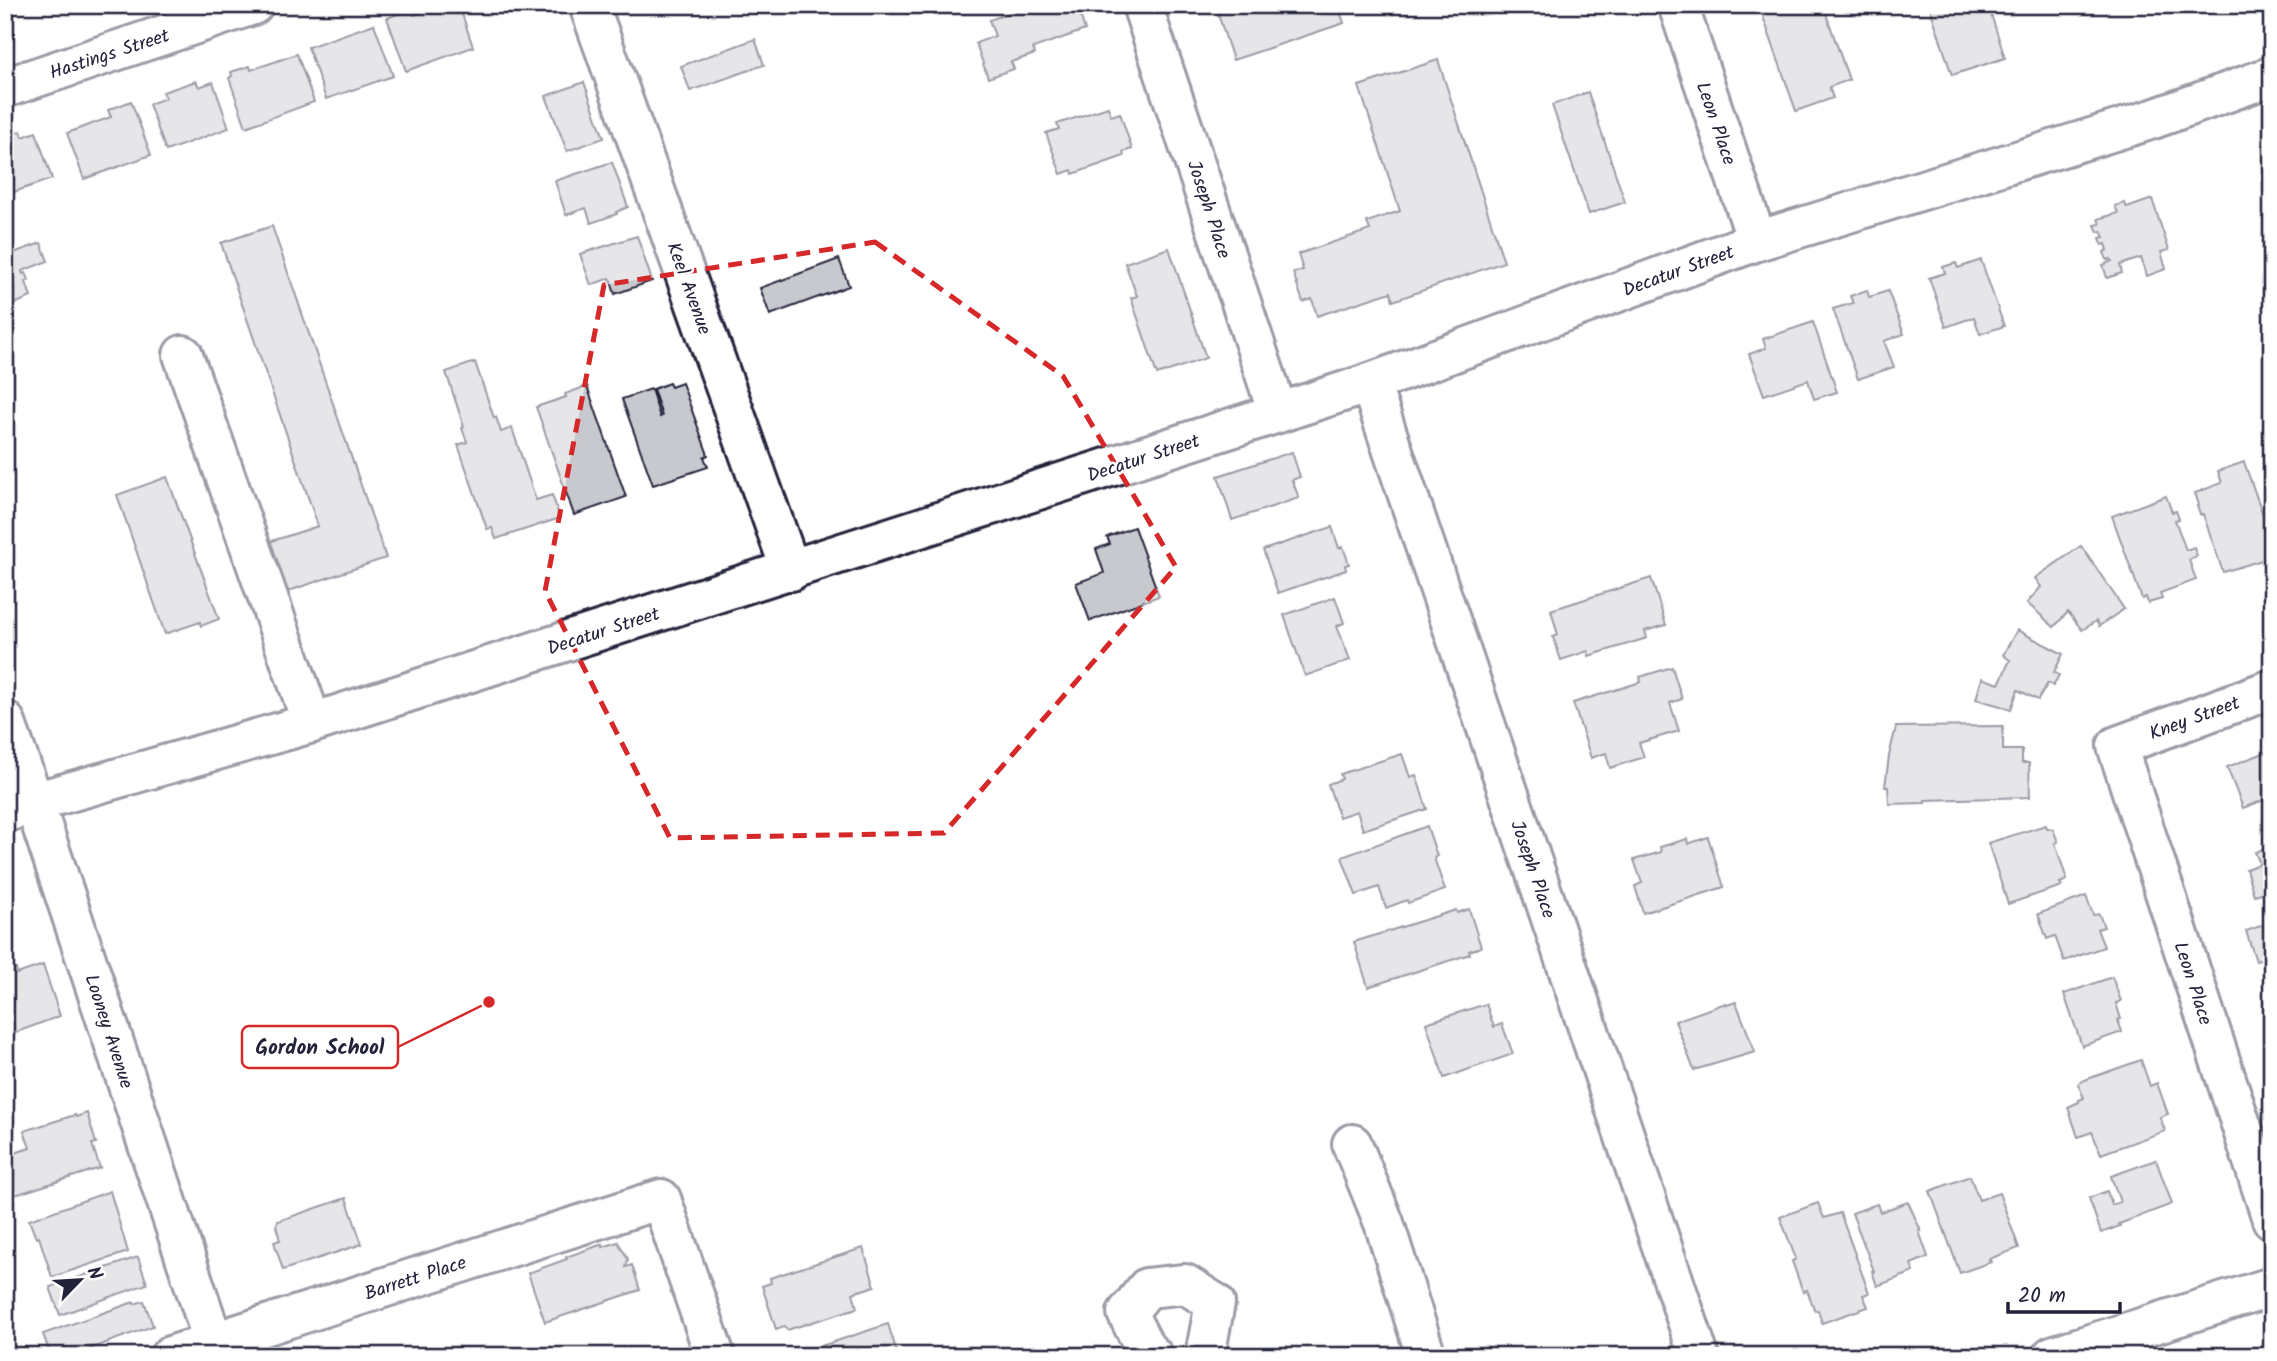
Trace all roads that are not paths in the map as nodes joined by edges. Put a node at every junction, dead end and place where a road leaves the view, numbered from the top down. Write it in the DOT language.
graph roads {
  1 [pos="253,5"];
  2 [pos="589,5"];
  3 [pos="1142,5"];
  4 [pos="1678,5"];
  5 [pos="2272,76"];
  6 [pos="5,88"];
  7 [pos="1757,241"];
  8 [pos="183,355"];
  9 [pos="1370,383"];
  10 [pos="1278,414"];
  11 [pos="791,571"];
  12 [pos="2272,689"];
  13 [pos="5,720"];
  14 [pos="312,723"];
  15 [pos="2117,746"];
  16 [pos="20,807"];
  17 [pos="1352,1144"];
  18 [pos="2272,1220"];
  19 [pos="2272,1287"];
  20 [pos="213,1341"];
  21 [pos="170,1356"];
  22 [pos="715,1356"];
  23 [pos="1153,1356"];
  24 [pos="1205,1356"];
  25 [pos="1426,1356"];
  26 [pos="1699,1356"];
  27 [pos="2052,1356"];
  1 -- 6 [label="street, Hastings Street"];
  2 -- 11 [label="street, Keel Avenue"];
  3 -- 10 [label="street, Joseph Place"];
  4 -- 7 [label="street, Leon Place"];
  5 -- 7 [label="street, Decatur Street"];
  7 -- 9 [label="street, Decatur Street"];
  8 -- 14 [label="street"];
  9 -- 10 [label="street, Decatur Street"];
  9 -- 26 [label="street, Joseph Place"];
  10 -- 11 [label="street, Decatur Street"];
  11 -- 14 [label="street, Decatur Street"];
  12 -- 15 [label="street, Kney Street"];
  13 -- 16 [label="street, Looney Avenue"];
  14 -- 16 [label="street, Decatur Street"];
  15 -- 18 [label="street, Leon Place"];
  16 -- 20 [label="street, Looney Avenue"];
  17 -- 25 [label="street"];
  19 -- 27 [label="street"];
  20 -- 21 [label="street, Barrett Place"];
  20 -- 22 [label="street, Barrett Place"];
  23 -- 24 [label="street"];
}
